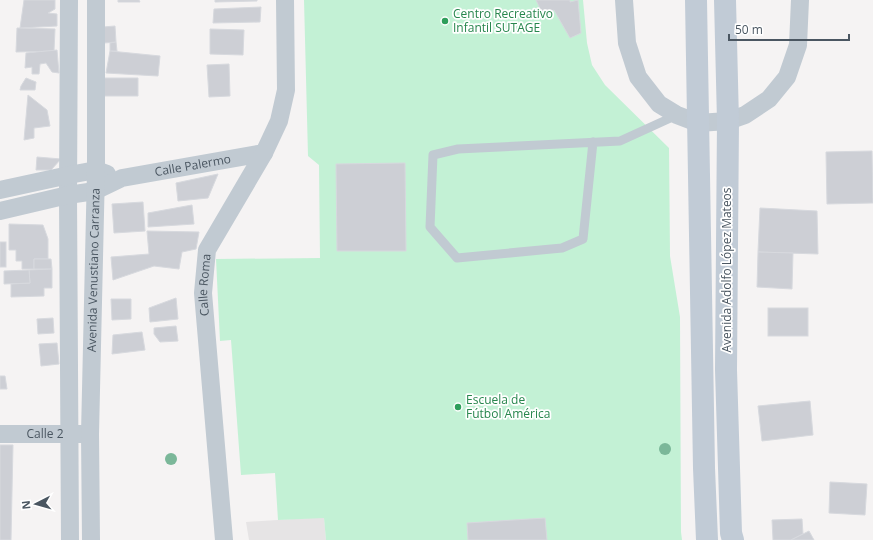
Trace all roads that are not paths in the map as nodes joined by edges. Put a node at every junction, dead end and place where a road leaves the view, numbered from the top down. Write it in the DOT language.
graph roads {
  1 [pos="69,0"];
  2 [pos="96,0"];
  3 [pos="285,0"];
  4 [pos="624,0"];
  5 [pos="696,0"];
  6 [pos="725,0"];
  7 [pos="800,0"];
  8 [pos="677,115"];
  9 [pos="728,121"];
  10 [pos="698,123"];
  11 [pos="593,142"];
  12 [pos="264,153"];
  13 [pos="96,170"];
  14 [pos="69,175"];
  15 [pos="122,178"];
  16 [pos="0,190"];
  17 [pos="95,191"];
  18 [pos="68,195"];
  19 [pos="0,211"];
  20 [pos="0,434"];
  21 [pos="69,434"];
  22 [pos="90,434"];
  23 [pos="732,537"];
  24 [pos="707,538"];
  25 [pos="70,540"];
  26 [pos="90,540"];
  27 [pos="224,540"];
  1 -- 14 [label="street, Avenida Venustiano Carranza"];
  2 -- 13 [label="street, Avenida Venustiano Carranza"];
  3 -- 12 [label="street, Calle Roma"];
  4 -- 8 [label="street"];
  5 -- 10 [label="main road, Avenida Adolfo López Mateos"];
  6 -- 9 [label="main road, Avenida Adolfo López Mateos"];
  7 -- 9 [label="street"];
  8 -- 10 [label="street"];
  8 -- 11 [label="lane"];
  9 -- 10 [label="street"];
  9 -- 23 [label="main road, Avenida Adolfo López Mateos"];
  10 -- 24 [label="main road, Avenida Adolfo López Mateos"];
  11 -- 11 [label="lane"];
  12 -- 15 [label="street, Calle Palermo"];
  12 -- 27 [label="street, Calle Roma"];
  13 -- 14 [label="street, Calle Palermo"];
  13 -- 15 [label="street, Calle Palermo"];
  13 -- 17 [label="street, Avenida Venustiano Carranza"];
  14 -- 16 [label="street, Calle Palermo"];
  14 -- 18 [label="street, Avenida Venustiano Carranza"];
  15 -- 17 [label="street, Calle Palermo"];
  17 -- 18 [label="street, Calle Palermo"];
  17 -- 22 [label="street, Avenida Venustiano Carranza"];
  18 -- 19 [label="street, Calle Palermo"];
  18 -- 21 [label="street, Avenida Venustiano Carranza"];
  20 -- 21 [label="street, Calle 2"];
  21 -- 22 [label="street, Calle 2"];
  21 -- 25 [label="street, Avenida Venustiano Carranza"];
  22 -- 26 [label="street, Avenida Venustiano Carranza"];
  23 -- 24 [label="main road"];
}
